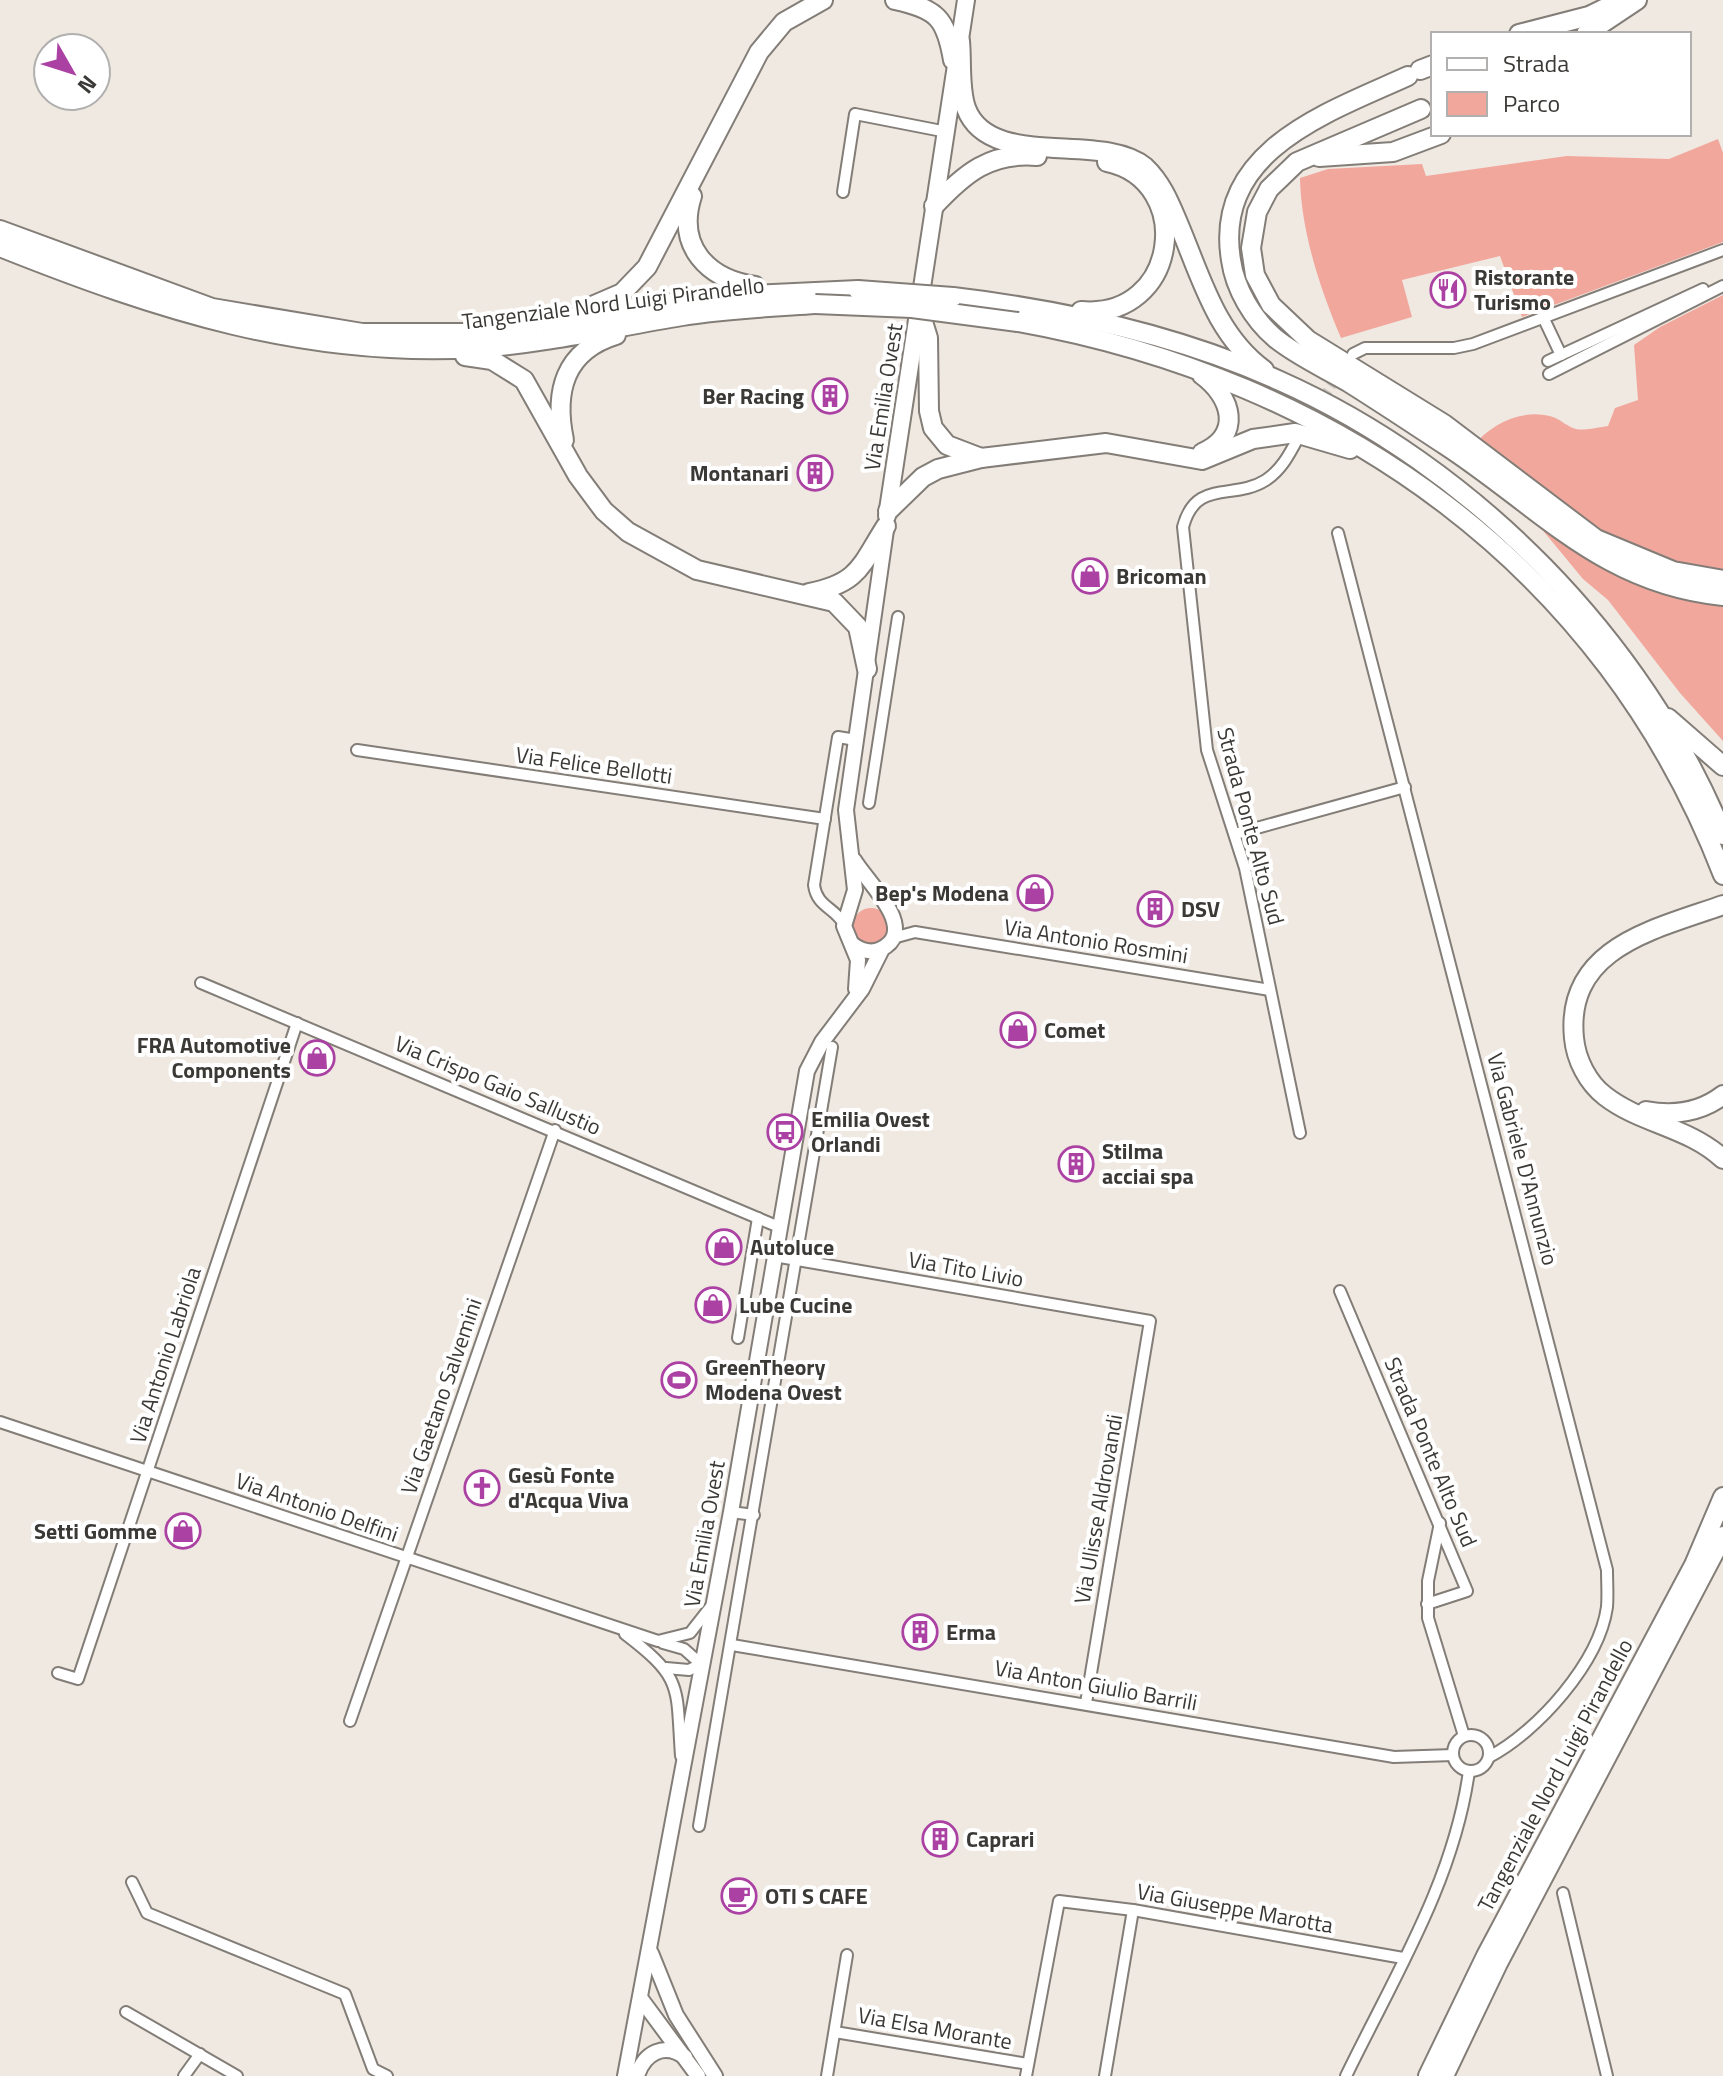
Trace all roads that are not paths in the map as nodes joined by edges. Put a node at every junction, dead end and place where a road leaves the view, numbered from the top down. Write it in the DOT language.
graph roads {
  1 [pos="823,0"];
  2 [pos="895,0"];
  3 [pos="966,0"];
  4 [pos="1622,0"];
  5 [pos="1637,0"];
  6 [pos="1606,5"];
  7 [pos="1525,32"];
  8 [pos="1589,32"];
  9 [pos="960,41"];
  10 [pos="1420,70"];
  11 [pos="956,74"];
  12 [pos="1421,109"];
  13 [pos="947,132"];
  14 [pos="1436,136"];
  15 [pos="1309,157"];
  16 [pos="700,171"];
  17 [pos="843,192"];
  18 [pos="934,206"];
  19 [pos="0,230"];
  20 [pos="0,247"];
  21 [pos="1723,250"];
  22 [pos="1723,283"];
  23 [pos="785,291"];
  24 [pos="816,297"];
  25 [pos="919,309"];
  26 [pos="1021,312"];
  27 [pos="686,315"];
  28 [pos="1543,317"];
  29 [pos="477,333"];
  30 [pos="383,348"];
  31 [pos="1353,354"];
  32 [pos="1561,355"];
  33 [pos="1548,361"];
  34 [pos="1189,366"];
  35 [pos="1549,374"];
  36 [pos="1279,381"];
  37 [pos="1297,440"];
  38 [pos="567,455"];
  39 [pos="1179,457"];
  40 [pos="1375,457"];
  41 [pos="981,458"];
  42 [pos="887,519"];
  43 [pos="1338,533"];
  44 [pos="1723,580"];
  45 [pos="808,594"];
  46 [pos="1723,596"];
  47 [pos="898,617"];
  48 [pos="867,669"];
  49 [pos="889,672"];
  50 [pos="1649,699"];
  51 [pos="856,740"];
  52 [pos="357,750"];
  53 [pos="1723,766"];
  54 [pos="1405,787"];
  55 [pos="869,803"];
  56 [pos="825,819"];
  57 [pos="1235,834"];
  58 [pos="1723,835"];
  59 [pos="852,856"];
  60 [pos="1723,875"];
  61 [pos="885,904"];
  62 [pos="1723,905"];
  63 [pos="845,914"];
  64 [pos="895,917"];
  65 [pos="915,932"];
  66 [pos="893,938"];
  67 [pos="852,944"];
  68 [pos="882,949"];
  69 [pos="201,983"];
  70 [pos="1270,990"];
  71 [pos="847,1009"];
  72 [pos="297,1023"];
  73 [pos="832,1047"];
  74 [pos="1723,1095"];
  75 [pos="1622,1107"];
  76 [pos="555,1130"];
  77 [pos="1300,1133"];
  78 [pos="1723,1159"];
  79 [pos="758,1218"];
  80 [pos="779,1227"];
  81 [pos="774,1256"];
  82 [pos="795,1259"];
  83 [pos="1340,1291"];
  84 [pos="1150,1321"];
  85 [pos="738,1338"];
  86 [pos="0,1422"];
  87 [pos="148,1471"];
  88 [pos="1723,1497"];
  89 [pos="731,1512"];
  90 [pos="754,1515"];
  91 [pos="1440,1521"];
  92 [pos="1723,1536"];
  93 [pos="406,1558"];
  94 [pos="714,1604"];
  95 [pos="1427,1604"];
  96 [pos="620,1630"];
  97 [pos="658,1641"];
  98 [pos="732,1645"];
  99 [pos="701,1664"];
  100 [pos="666,1668"];
  101 [pos="58,1673"];
  102 [pos="1086,1703"];
  103 [pos="350,1721"];
  104 [pos="1464,1736"];
  105 [pos="1453,1755"];
  106 [pos="1489,1757"];
  107 [pos="682,1767"];
  108 [pos="1469,1771"];
  109 [pos="699,1826"];
  110 [pos="132,1882"];
  111 [pos="1563,1893"];
  112 [pos="1133,1910"];
  113 [pos="649,1949"];
  114 [pos="847,1955"];
  115 [pos="1403,1958"];
  116 [pos="641,1999"];
  117 [pos="126,2012"];
  118 [pos="676,2015"];
  119 [pos="835,2032"];
  120 [pos="200,2054"];
  121 [pos="688,2060"];
  122 [pos="1027,2070"];
  123 [pos="184,2076"];
  124 [pos="237,2076"];
  125 [pos="387,2076"];
  126 [pos="625,2076"];
  127 [pos="637,2076"];
  128 [pos="698,2076"];
  129 [pos="715,2076"];
  130 [pos="827,2076"];
  131 [pos="1105,2076"];
  132 [pos="1346,2076"];
  133 [pos="1428,2076"];
  134 [pos="1444,2076"];
  135 [pos="1607,2076"];
  1 -- 16 [label="highway"];
  2 -- 11 [label="highway"];
  3 -- 9 [label="main road, Via Emilia Ovest"];
  4 -- 6 [label="highway"];
  5 -- 8 [label="highway"];
  6 -- 7 [label="highway"];
  9 -- 11 [label="main road, Via Emilia Ovest"];
  9 -- 36 [label="highway"];
  10 -- 46 [label="highway"];
  11 -- 13 [label="main road, Via Emilia Ovest"];
  12 -- 15 [label="highway"];
  13 -- 17 [label="street"];
  13 -- 18 [label="main road, Via Emilia Ovest"];
  14 -- 15 [label="highway"];
  15 -- 44 [label="highway"];
  16 -- 23 [label="highway"];
  16 -- 29 [label="highway"];
  18 -- 25 [label="main road, Via Emilia Ovest"];
  18 -- 26 [label="highway"];
  19 -- 29 [label="highway, Tangenziale Nord Luigi Pirandello"];
  20 -- 30 [label="highway"];
  21 -- 28 [label="street"];
  22 -- 32 [label="street"];
  22 -- 35 [label="street"];
  23 -- 24 [label="highway, Tangenziale Nord Luigi Pirandello"];
  23 -- 29 [label="highway, Tangenziale Nord Luigi Pirandello"];
  24 -- 26 [label="highway, Tangenziale Nord Luigi Pirandello, bridge"];
  24 -- 27 [label="highway, Tangenziale Nord Luigi Pirandello"];
  25 -- 41 [label="highway"];
  25 -- 42 [label="main road, Via Emilia Ovest"];
  26 -- 34 [label="highway, Tangenziale Nord Luigi Pirandello"];
  26 -- 36 [label="highway, Tangenziale Nord Luigi Pirandello"];
  27 -- 30 [label="highway, Tangenziale Nord Luigi Pirandello"];
  27 -- 38 [label="highway"];
  28 -- 31 [label="street"];
  28 -- 32 [label="street"];
  30 -- 38 [label="highway"];
  32 -- 33 [label="street"];
  34 -- 39 [label="highway"];
  34 -- 40 [label="highway, Tangenziale Nord Luigi Pirandello"];
  36 -- 50 [label="highway, Tangenziale Nord Luigi Pirandello"];
  37 -- 57 [label="street, Strada Ponte Alto Sud"];
  38 -- 45 [label="highway"];
  39 -- 40 [label="highway"];
  39 -- 41 [label="highway"];
  40 -- 60 [label="highway, Tangenziale Nord Luigi Pirandello"];
  41 -- 42 [label="highway"];
  42 -- 45 [label="highway"];
  42 -- 48 [label="main road, Via Emilia Ovest"];
  43 -- 54 [label="street, Via Gabriele D'Annunzio"];
  45 -- 48 [label="highway"];
  47 -- 49 [label="street"];
  48 -- 49 [label="street"];
  48 -- 51 [label="main road, Via Emilia Ovest"];
  49 -- 55 [label="street"];
  50 -- 53 [label="highway"];
  50 -- 58 [label="highway, Tangenziale Nord Luigi Pirandello"];
  51 -- 56 [label="street"];
  51 -- 59 [label="main road, Via Emilia Ovest"];
  52 -- 56 [label="street, Via Felice Bellotti"];
  54 -- 57 [label="street"];
  54 -- 106 [label="street, Via Gabriele D'Annunzio"];
  56 -- 63 [label="street"];
  57 -- 70 [label="street, Strada Ponte Alto Sud"];
  59 -- 61 [label="main road, Via Emilia Ovest"];
  59 -- 63 [label="main road, Via Emilia Ovest"];
  61 -- 63 [label="main road"];
  61 -- 64 [label="main road"];
  62 -- 75 [label="highway"];
  63 -- 67 [label="main road"];
  64 -- 65 [label="street"];
  64 -- 66 [label="main road"];
  65 -- 66 [label="street"];
  65 -- 70 [label="street, Via Antonio Rosmini"];
  66 -- 68 [label="main road"];
  67 -- 68 [label="main road"];
  67 -- 71 [label="main road, Via Emilia Ovest"];
  68 -- 71 [label="main road, Via Emilia Ovest"];
  69 -- 72 [label="street, Via Crispo Gaio Sallustio"];
  70 -- 77 [label="street, Strada Ponte Alto Sud"];
  71 -- 80 [label="main road, Via Emilia Ovest"];
  72 -- 76 [label="street, Via Crispo Gaio Sallustio"];
  72 -- 87 [label="street, Via Antonio Labriola"];
  73 -- 82 [label="street, Via Emilia Ovest"];
  74 -- 75 [label="highway"];
  75 -- 78 [label="highway"];
  76 -- 79 [label="street, Via Crispo Gaio Sallustio"];
  76 -- 93 [label="street, Via Gaetano Salvemini"];
  79 -- 80 [label="street, Via Crispo Gaio Sallustio"];
  79 -- 85 [label="street"];
  80 -- 81 [label="main road, Via Emilia Ovest"];
  81 -- 82 [label="street, Via Tito Livio"];
  81 -- 89 [label="main road, Via Emilia Ovest"];
  82 -- 84 [label="street, Via Tito Livio"];
  82 -- 90 [label="street, Via Emilia Ovest"];
  83 -- 91 [label="street, Strada Ponte Alto Sud"];
  84 -- 102 [label="street, Via Ulisse Aldrovandi"];
  86 -- 87 [label="street, Via Antonio Delfini"];
  87 -- 93 [label="street, Via Antonio Delfini"];
  87 -- 101 [label="street, Via Antonio Labriola"];
  88 -- 133 [label="highway, Tangenziale Nord Luigi Pirandello"];
  89 -- 90 [label="street"];
  89 -- 94 [label="main road, Via Emilia Ovest"];
  90 -- 98 [label="street, Via Emilia Ovest"];
  91 -- 95 [label="street"];
  91 -- 95 [label="street, Strada Ponte Alto Sud"];
  92 -- 134 [label="highway, Tangenziale Nord Luigi Pirandello"];
  93 -- 96 [label="street, Via Antonio Delfini"];
  93 -- 103 [label="street, Via Gaetano Salvemini"];
  94 -- 97 [label="street"];
  94 -- 99 [label="main road, Via Emilia Ovest"];
  95 -- 104 [label="street"];
  96 -- 97 [label="street, Via Antonio Delfini"];
  96 -- 100 [label="street"];
  97 -- 99 [label="street, Via Antonio Delfini"];
  98 -- 102 [label="street, Via Anton Giulio Barrili"];
  98 -- 109 [label="street, Via Emilia Ovest"];
  99 -- 100 [label="street"];
  99 -- 107 [label="main road, Via Emilia Ovest"];
  100 -- 107 [label="street"];
  102 -- 105 [label="street, Via Anton Giulio Barrili"];
  104 -- 105 [label="street"];
  104 -- 106 [label="street"];
  105 -- 108 [label="street"];
  106 -- 108 [label="street"];
  107 -- 113 [label="main road, Via Emilia Ovest"];
  108 -- 115 [label="street"];
  110 -- 125 [label="street"];
  111 -- 135 [label="street"];
  112 -- 115 [label="street, Via Giuseppe Marotta"];
  112 -- 122 [label="street, Via Giuseppe Marotta"];
  112 -- 131 [label="street"];
  113 -- 116 [label="main road, Via Emilia Ovest"];
  113 -- 118 [label="main road"];
  114 -- 119 [label="street, Via Elsa Morante"];
  115 -- 132 [label="street"];
  116 -- 118 [label="main road"];
  116 -- 121 [label="main road"];
  116 -- 126 [label="main road, Via Emilia Ovest"];
  117 -- 120 [label="street"];
  118 -- 129 [label="main road"];
  119 -- 122 [label="street, Via Elsa Morante"];
  119 -- 130 [label="street, Via Elsa Morante"];
  120 -- 123 [label="street"];
  120 -- 124 [label="street"];
  121 -- 127 [label="main road"];
  121 -- 128 [label="main road"];
}
